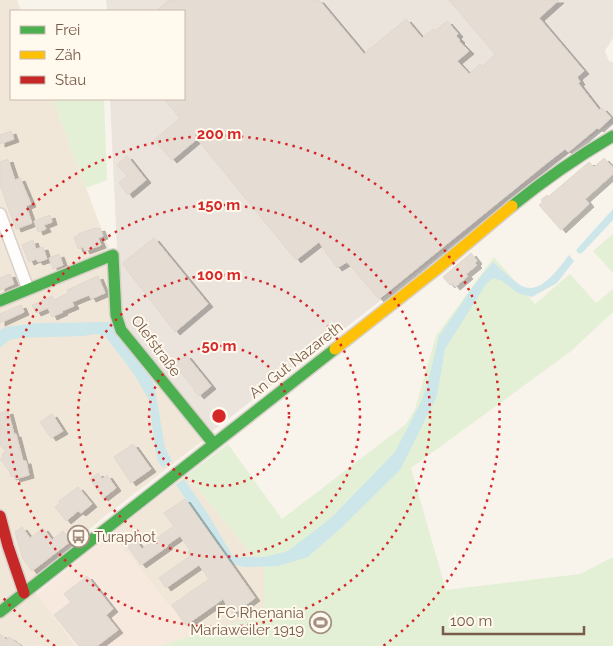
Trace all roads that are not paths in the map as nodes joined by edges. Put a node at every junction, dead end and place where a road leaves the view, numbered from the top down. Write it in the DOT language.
graph roads {
  1 [pos="613,136"];
  2 [pos="0,214"];
  3 [pos="28,289"];
  4 [pos="0,301"];
  5 [pos="213,443"];
  6 [pos="0,516"];
  7 [pos="24,593"];
  8 [pos="0,612"];
  1 -- 5 [label="main road, An Gut Nazareth"];
  2 -- 3 [label="street"];
  3 -- 4 [label="main road, Olefstraße"];
  3 -- 5 [label="main road, Olefstraße"];
  5 -- 7 [label="main road, An Gut Nazareth"];
  6 -- 7 [label="main road"];
  7 -- 8 [label="main road, An Gut Nazareth"];
}
